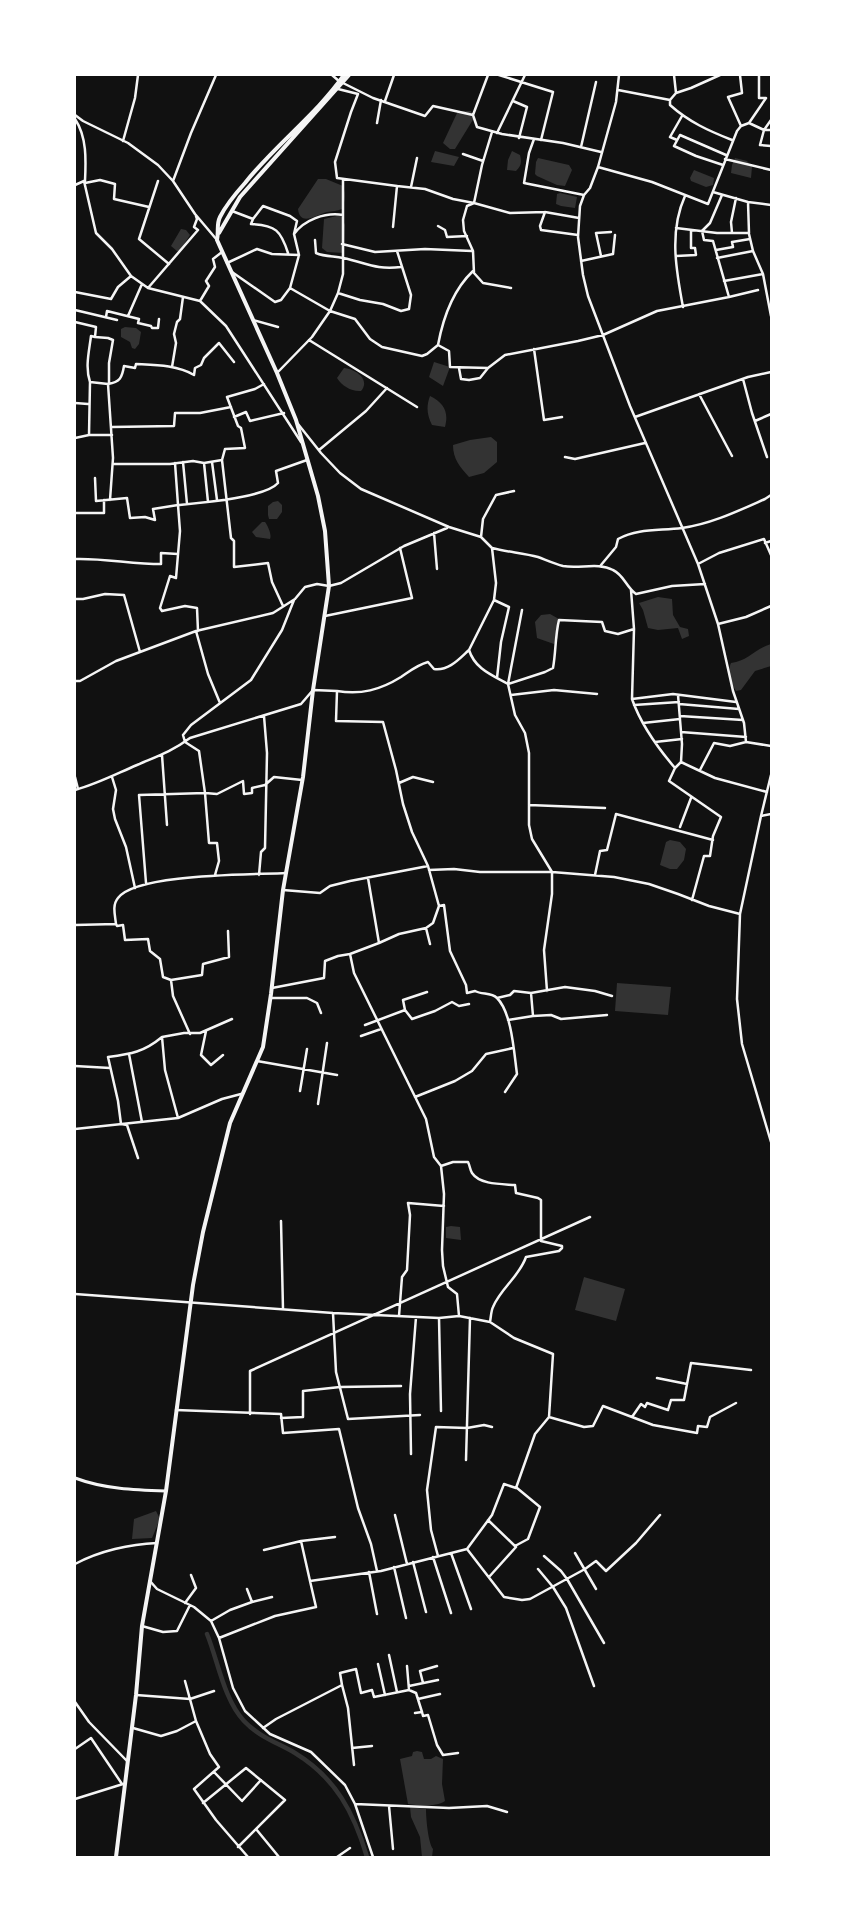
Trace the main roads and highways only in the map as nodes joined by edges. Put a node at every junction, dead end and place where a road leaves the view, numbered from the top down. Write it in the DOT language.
graph roads {
  1 [pos="344,75"];
  2 [pos="349,75"];
  3 [pos="341,83"];
  4 [pos="323,102"];
  5 [pos="218,234"];
  6 [pos="116,1857"];
  1 -- 3 [label="main road"];
  2 -- 3 [label="main road"];
  3 -- 4 [label="main road"];
  3 -- 4 [label="main road"];
  4 -- 5 [label="main road"];
  4 -- 5 [label="main road"];
  5 -- 6 [label="main road"];
}
